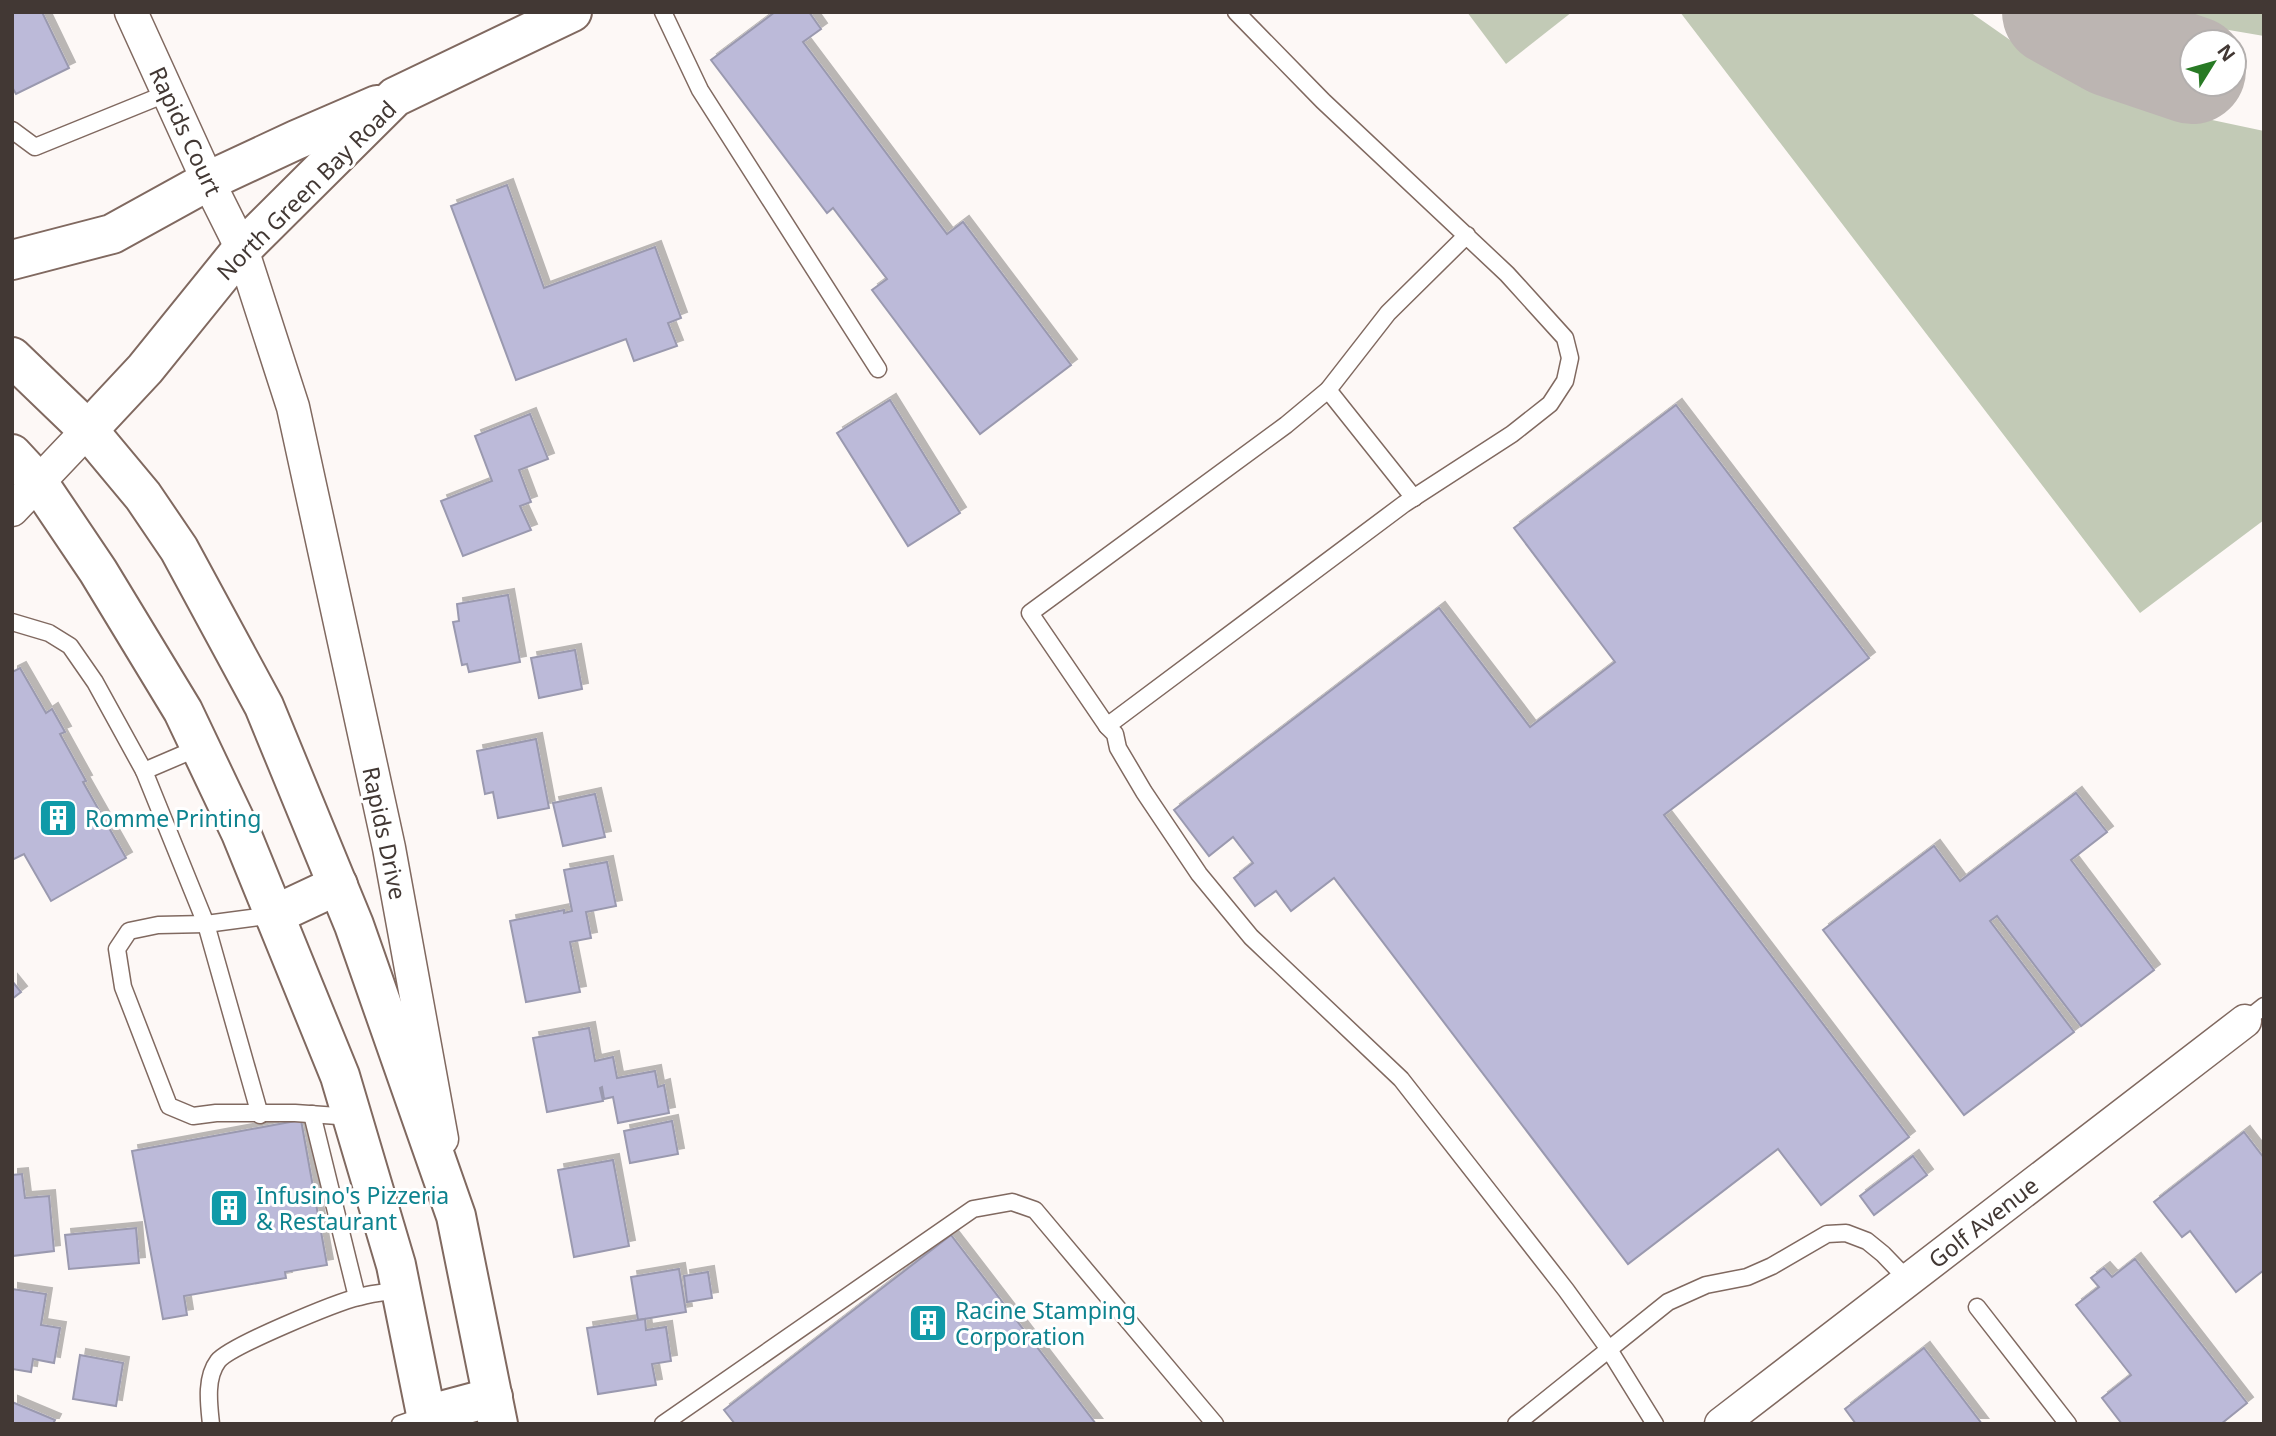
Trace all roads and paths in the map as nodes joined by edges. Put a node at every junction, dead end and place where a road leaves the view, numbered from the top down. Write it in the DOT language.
graph roads {
  1 [pos="131,12"];
  2 [pos="572,12"];
  3 [pos="663,12"];
  4 [pos="1236,12"];
  5 [pos="168,93"];
  6 [pos="395,97"];
  7 [pos="12,130"];
  8 [pos="208,181"];
  9 [pos="1467,235"];
  10 [pos="242,249"];
  11 [pos="12,260"];
  12 [pos="12,357"];
  13 [pos="878,369"];
  14 [pos="1328,390"];
  15 [pos="88,430"];
  16 [pos="12,454"];
  17 [pos="38,482"];
  18 [pos="1414,498"];
  19 [pos="12,510"];
  20 [pos="12,622"];
  21 [pos="1107,726"];
  22 [pos="200,747"];
  23 [pos="144,771"];
  24 [pos="338,885"];
  25 [pos="274,915"];
  26 [pos="206,924"];
  27 [pos="2255,1013"];
  28 [pos="312,1114"];
  29 [pos="260,1115"];
  30 [pos="352,1117"];
  31 [pos="457,1216"];
  32 [pos="1908,1280"];
  33 [pos="401,1290"];
  34 [pos="357,1297"];
  35 [pos="1977,1307"];
  36 [pos="1608,1348"];
  37 [pos="495,1410"];
  38 [pos="418,1421"];
  39 [pos="1731,1421"];
  40 [pos="211,1424"];
  41 [pos="663,1424"];
  42 [pos="1215,1424"];
  43 [pos="1516,1424"];
  44 [pos="1656,1424"];
  45 [pos="2068,1424"];
  1 -- 5 [label="street, Rapids Court"];
  2 -- 6 [label="street, North Green Bay Road"];
  3 -- 13 [label="lane"];
  4 -- 9 [label="lane"];
  5 -- 7 [label="lane"];
  5 -- 8 [label="street, Rapids Court"];
  6 -- 8 [label="street"];
  6 -- 10 [label="street, North Green Bay Road"];
  8 -- 10 [label="street, Rapids Court"];
  8 -- 11 [label="street"];
  9 -- 14 [label="lane"];
  9 -- 18 [label="lane"];
  10 -- 15 [label="street, North Green Bay Road"];
  10 -- 31 [label="street, Rapids Drive"];
  12 -- 15 [label="street"];
  14 -- 18 [label="lane"];
  14 -- 21 [label="lane"];
  15 -- 17 [label="street"];
  15 -- 24 [label="street"];
  16 -- 17 [label="street"];
  17 -- 19 [label="street"];
  17 -- 22 [label="street"];
  18 -- 21 [label="lane"];
  20 -- 23 [label="lane"];
  21 -- 36 [label="lane"];
  22 -- 23 [label="lane"];
  22 -- 25 [label="street"];
  23 -- 26 [label="lane"];
  24 -- 25 [label="street"];
  24 -- 31 [label="street"];
  25 -- 26 [label="lane"];
  25 -- 30 [label="street"];
  26 -- 29 [label="lane"];
  26 -- 29 [label="lane"];
  27 -- 32 [label="street, Golf Avenue"];
  28 -- 29 [label="lane"];
  28 -- 30 [label="lane"];
  28 -- 34 [label="lane"];
  30 -- 33 [label="street"];
  31 -- 37 [label="street, Rapids Drive"];
  32 -- 36 [label="lane"];
  32 -- 39 [label="street, Golf Avenue"];
  33 -- 34 [label="lane"];
  33 -- 38 [label="street"];
  34 -- 40 [label="lane"];
  35 -- 45 [label="lane"];
  36 -- 43 [label="lane"];
  36 -- 44 [label="lane"];
  37 -- 38 [label="street"];
  41 -- 42 [label="lane"];
}
